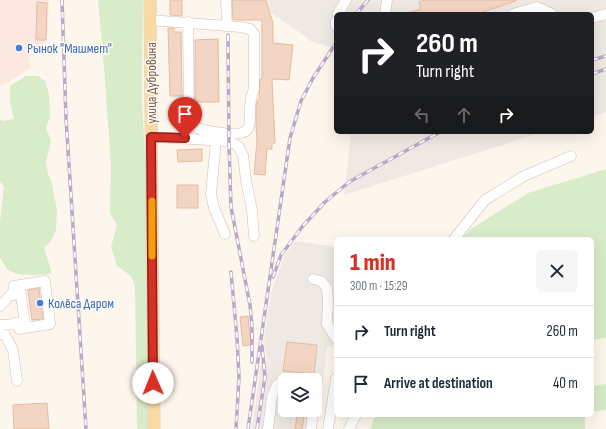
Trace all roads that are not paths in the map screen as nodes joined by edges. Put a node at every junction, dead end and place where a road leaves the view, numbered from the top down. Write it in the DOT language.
graph roads {
  1 [pos="150,0"];
  2 [pos="226,0"];
  3 [pos="346,0"];
  4 [pos="387,0"];
  5 [pos="339,12"];
  6 [pos="385,12"];
  7 [pos="521,12"];
  8 [pos="548,12"];
  9 [pos="606,14"];
  10 [pos="594,17"];
  11 [pos="150,20"];
  12 [pos="188,22"];
  13 [pos="227,26"];
  14 [pos="151,137"];
  15 [pos="216,140"];
  16 [pos="571,156"];
  17 [pos="225,234"];
  18 [pos="254,236"];
  19 [pos="456,237"];
  20 [pos="313,279"];
  21 [pos="0,307"];
  22 [pos="0,324"];
  23 [pos="0,334"];
  24 [pos="334,335"];
  25 [pos="17,381"];
  26 [pos="278,384"];
  27 [pos="334,391"];
  28 [pos="312,417"];
  29 [pos="355,417"];
  30 [pos="154,429"];
  31 [pos="268,429"];
  32 [pos="311,429"];
  33 [pos="328,429"];
  34 [pos="349,429"];
  1 -- 11 [label="main road, улица Дубровина"];
  2 -- 13 [label="street"];
  3 -- 5 [label="street"];
  4 -- 6 [label="street"];
  7 -- 8 [label="street"];
  9 -- 10 [label="street"];
  11 -- 12 [label="street"];
  11 -- 14 [label="main road, улица Дубровина"];
  12 -- 13 [label="street"];
  12 -- 13 [label="street"];
  14 -- 15 [label="street"];
  14 -- 30 [label="main road, улица Дубровина"];
  15 -- 17 [label="street"];
  15 -- 18 [label="street"];
  16 -- 19 [label="street"];
  20 -- 24 [label="street"];
  21 -- 22 [label="street"];
  21 -- 22 [label="street"];
  23 -- 25 [label="street"];
  26 -- 31 [label="street"];
  27 -- 33 [label="street"];
  28 -- 32 [label="street"];
  29 -- 34 [label="street"];
}
